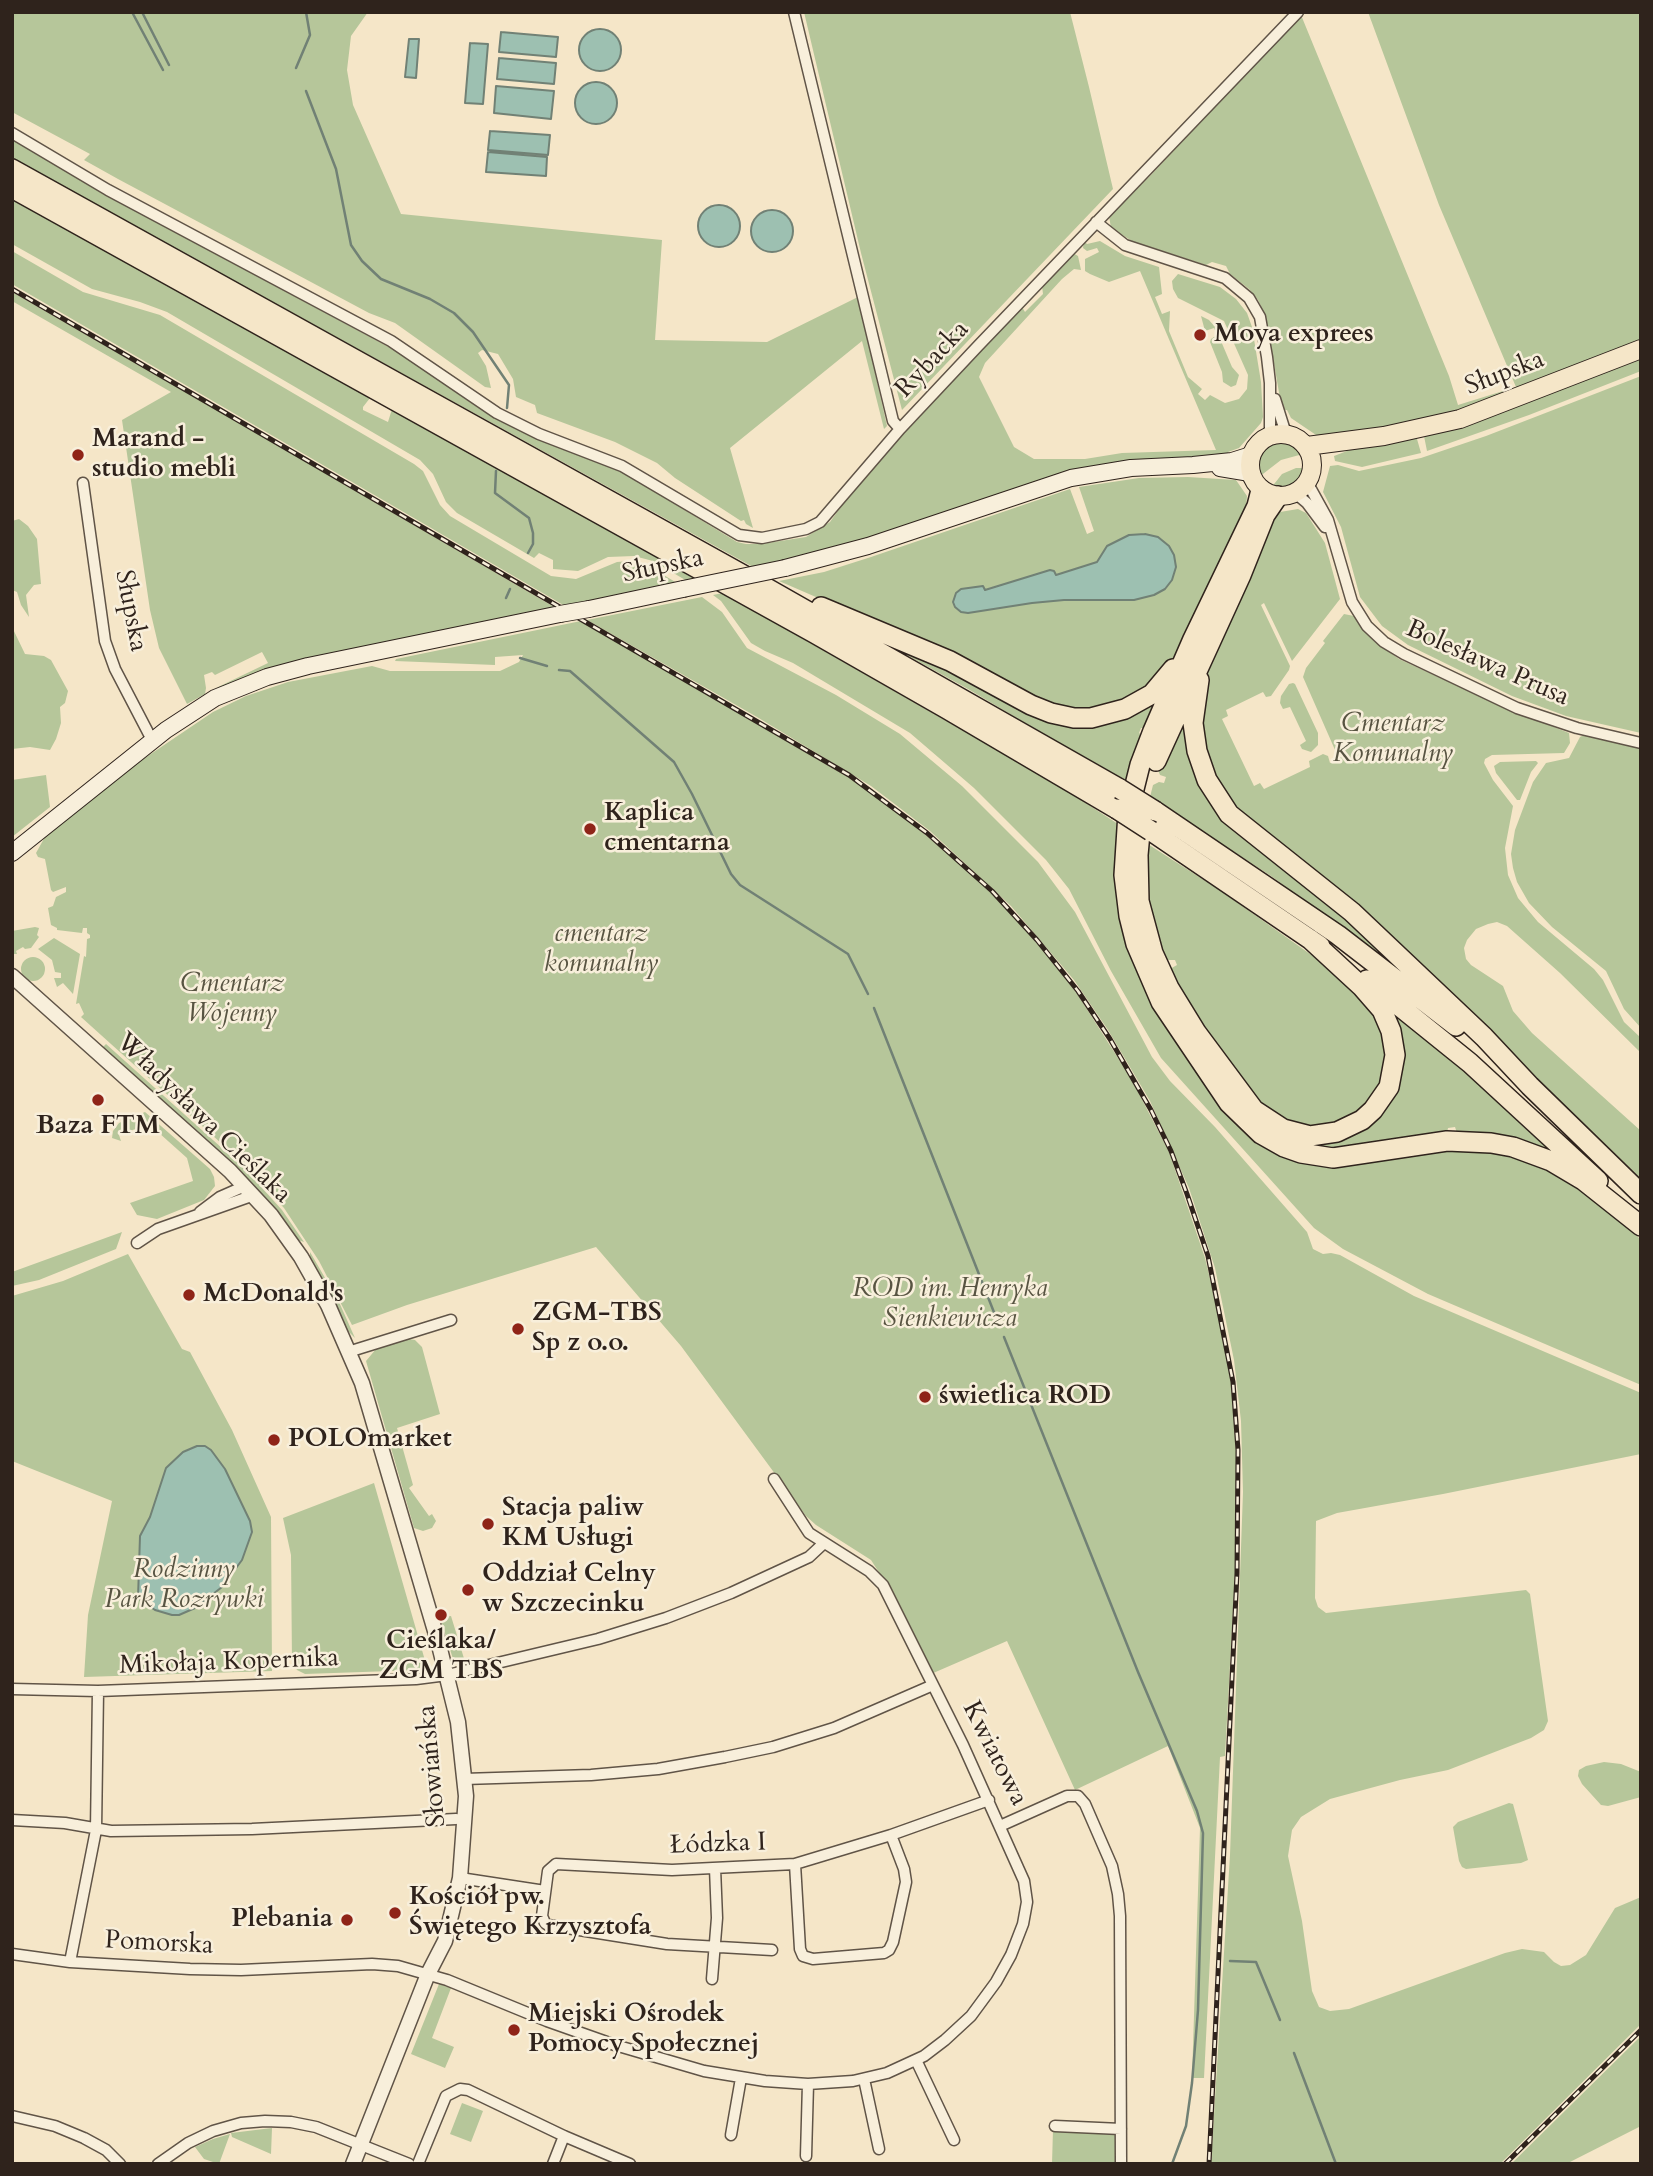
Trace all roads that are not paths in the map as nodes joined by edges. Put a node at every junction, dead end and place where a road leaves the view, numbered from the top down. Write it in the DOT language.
graph roads {
  1 [pos="793,12"];
  2 [pos="1298,12"];
  3 [pos="12,132"];
  4 [pos="12,169"];
  5 [pos="12,188"];
  6 [pos="1096,222"];
  7 [pos="1641,349"];
  8 [pos="1270,383"];
  9 [pos="900,429"];
  10 [pos="1278,435"];
  11 [pos="1309,454"];
  12 [pos="1251,455"];
  13 [pos="1193,465"];
  14 [pos="82,483"];
  15 [pos="1278,487"];
  16 [pos="1335,544"];
  17 [pos="765,587"];
  18 [pos="1199,647"];
  19 [pos="152,740"];
  20 [pos="1641,743"];
  21 [pos="1153,821"];
  22 [pos="12,853"];
  23 [pos="1310,939"];
  24 [pos="13,976"];
  25 [pos="1530,1086"];
  26 [pos="226,1167"];
  27 [pos="249,1190"];
  28 [pos="1641,1194"];
  29 [pos="225,1195"];
  30 [pos="198,1213"];
  31 [pos="1641,1225"];
  32 [pos="137,1243"];
  33 [pos="452,1320"];
  34 [pos="348,1352"];
  35 [pos="774,1479"];
  36 [pos="824,1544"];
  37 [pos="443,1676"];
  38 [pos="933,1685"];
  39 [pos="12,1689"];
  40 [pos="98,1691"];
  41 [pos="464,1779"];
  42 [pos="989,1800"];
  43 [pos="456,1819"];
  44 [pos="12,1821"];
  45 [pos="1000,1826"];
  46 [pos="96,1830"];
  47 [pos="891,1835"];
  48 [pos="795,1864"];
  49 [pos="715,1868"];
  50 [pos="460,1878"];
  51 [pos="545,1891"];
  52 [pos="716,1948"];
  53 [pos="772,1950"];
  54 [pos="12,1954"];
  55 [pos="70,1962"];
  56 [pos="428,1974"];
  57 [pos="712,1979"];
  58 [pos="916,2060"];
  59 [pos="741,2078"];
  60 [pos="864,2079"];
  61 [pos="808,2084"];
  62 [pos="12,2116"];
  63 [pos="1055,2126"];
  64 [pos="1121,2129"];
  65 [pos="731,2135"];
  66 [pos="564,2136"];
  67 [pos="954,2140"];
  68 [pos="360,2144"];
  69 [pos="879,2150"];
  70 [pos="806,2155"];
  71 [pos="120,2164"];
  72 [pos="158,2164"];
  73 [pos="353,2164"];
  74 [pos="409,2164"];
  75 [pos="418,2164"];
  76 [pos="553,2164"];
  77 [pos="630,2164"];
  78 [pos="1121,2164"];
  1 -- 9 [label="street, Rybacka"];
  2 -- 6 [label="street, Rybacka"];
  3 -- 9 [label="street"];
  4 -- 17 [label="highway"];
  5 -- 21 [label="highway, bridge"];
  6 -- 8 [label="street"];
  6 -- 9 [label="street, Rybacka"];
  7 -- 11 [label="main road, Słupska"];
  8 -- 10 [label="street"];
  8 -- 10 [label="street"];
  10 -- 11 [label="main road"];
  10 -- 12 [label="main road"];
  11 -- 15 [label="main road"];
  12 -- 13 [label="main road, Słupska"];
  12 -- 15 [label="main road"];
  13 -- 15 [label="main road, Słupska"];
  13 -- 19 [label="main road, Słupska, bridge"];
  14 -- 19 [label="street, Słupska"];
  15 -- 16 [label="street, Bolesława Prusa"];
  15 -- 16 [label="street, Bolesława Prusa"];
  15 -- 18 [label="highway"];
  16 -- 20 [label="street, Bolesława Prusa"];
  17 -- 18 [label="highway"];
  17 -- 21 [label="highway, bridge"];
  18 -- 23 [label="highway"];
  18 -- 25 [label="highway"];
  18 -- 31 [label="highway"];
  19 -- 22 [label="main road, Słupska"];
  21 -- 23 [label="highway"];
  21 -- 25 [label="highway"];
  23 -- 31 [label="highway"];
  24 -- 26 [label="street, Władysława Cieślaka"];
  25 -- 28 [label="highway"];
  26 -- 27 [label="street, Władysława Cieślaka"];
  26 -- 29 [label="street"];
  27 -- 29 [label="street"];
  27 -- 30 [label="street"];
  27 -- 34 [label="street, Władysława Cieślaka"];
  29 -- 30 [label="street"];
  30 -- 32 [label="street"];
  33 -- 34 [label="street"];
  34 -- 37 [label="street, Władysława Cieślaka"];
  35 -- 36 [label="street, Kwiatowa"];
  36 -- 37 [label="street, Mikołaja Kopernika"];
  36 -- 38 [label="street, Kwiatowa"];
  37 -- 40 [label="street, Mikołaja Kopernika"];
  37 -- 41 [label="street, Słowiańska"];
  37 -- 43 [label="street, Słowiańska"];
  38 -- 41 [label="street"];
  38 -- 42 [label="street, Kwiatowa"];
  39 -- 40 [label="street, Mikołaja Kopernika"];
  40 -- 46 [label="street"];
  41 -- 50 [label="street, Słowiańska"];
  42 -- 45 [label="street, Kwiatowa"];
  42 -- 47 [label="street, Łódzka I"];
  43 -- 46 [label="street"];
  43 -- 56 [label="street, Słowiańska"];
  44 -- 46 [label="street"];
  45 -- 58 [label="street, Pomorska"];
  45 -- 64 [label="street, Kwiatowa"];
  46 -- 55 [label="street"];
  47 -- 48 [label="street, Łódzka I"];
  47 -- 48 [label="street"];
  48 -- 49 [label="street, Łódzka I"];
  49 -- 51 [label="street, Łódzka I"];
  49 -- 52 [label="street"];
  50 -- 51 [label="street"];
  50 -- 56 [label="street, Słowiańska"];
  51 -- 52 [label="street"];
  52 -- 53 [label="street"];
  52 -- 57 [label="street"];
  54 -- 55 [label="street, Pomorska"];
  55 -- 56 [label="street, Pomorska"];
  56 -- 59 [label="street, Pomorska"];
  56 -- 68 [label="street, Słowiańska"];
  58 -- 60 [label="street, Pomorska"];
  58 -- 67 [label="street"];
  59 -- 61 [label="street, Pomorska"];
  59 -- 65 [label="street"];
  60 -- 61 [label="street, Pomorska"];
  60 -- 69 [label="street"];
  61 -- 70 [label="street"];
  62 -- 71 [label="street"];
  63 -- 64 [label="street"];
  64 -- 78 [label="street, Kwiatowa"];
  66 -- 75 [label="street"];
  66 -- 76 [label="street"];
  66 -- 77 [label="street"];
  68 -- 72 [label="street"];
  68 -- 73 [label="street, Słowiańska"];
  68 -- 74 [label="street"];
}
